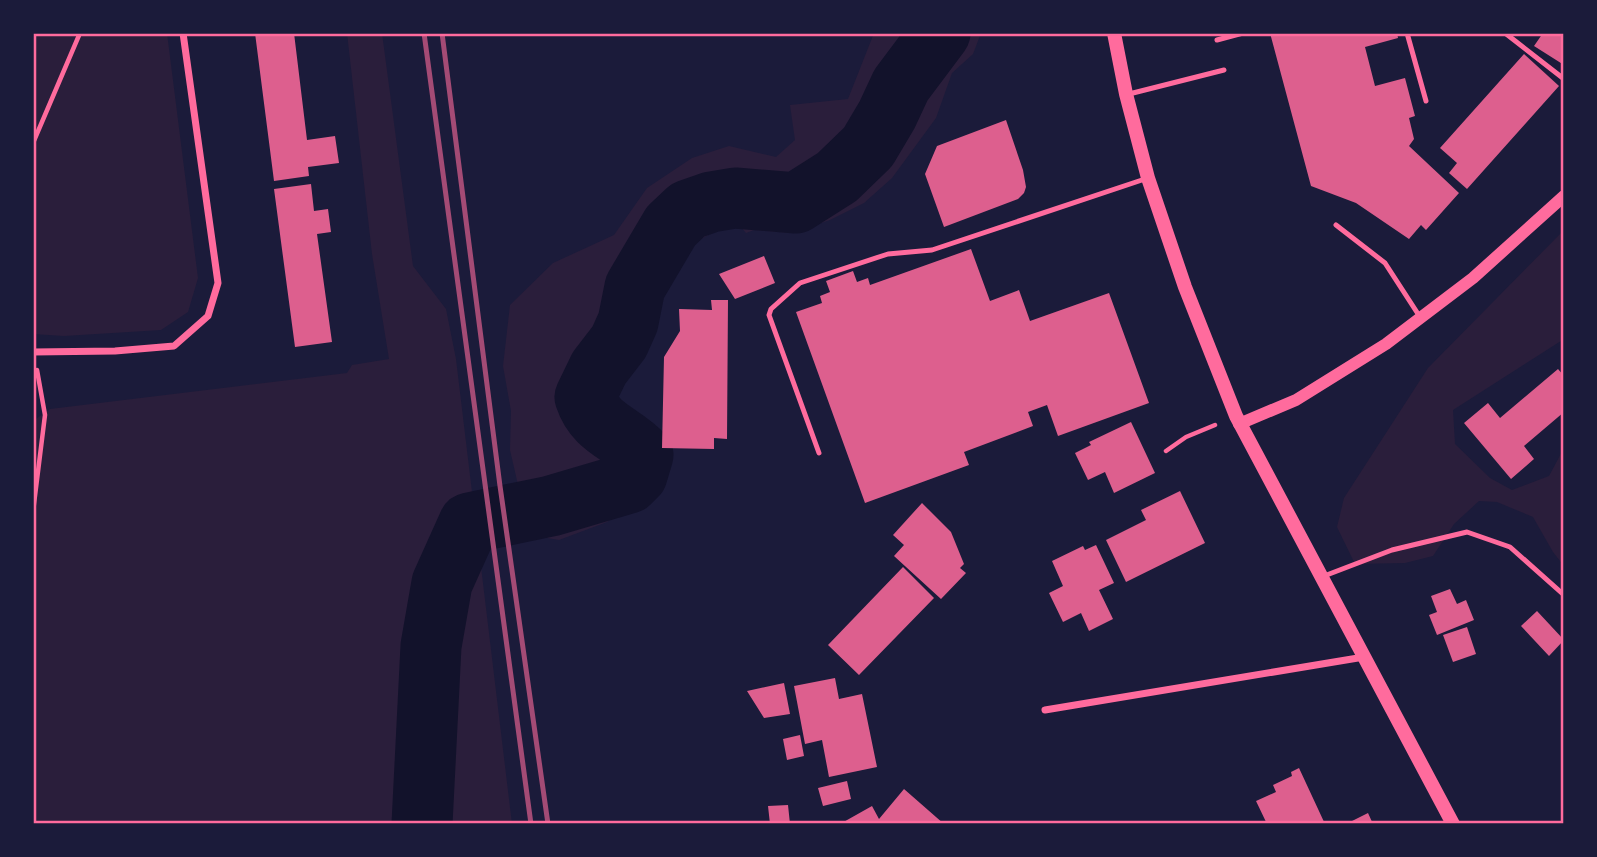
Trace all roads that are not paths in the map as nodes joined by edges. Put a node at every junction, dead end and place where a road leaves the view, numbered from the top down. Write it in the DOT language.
graph roads {
  1 [pos="183,33"];
  2 [pos="1114,33"];
  3 [pos="1243,33"];
  4 [pos="1407,33"];
  5 [pos="1505,33"];
  6 [pos="1217,40"];
  7 [pos="1224,71"];
  8 [pos="1564,79"];
  9 [pos="1126,94"];
  10 [pos="1426,102"];
  11 [pos="1148,178"];
  12 [pos="1564,196"];
  13 [pos="1336,225"];
  14 [pos="1420,317"];
  15 [pos="33,352"];
  16 [pos="1237,420"];
  17 [pos="819,453"];
  18 [pos="1321,577"];
  19 [pos="1564,595"];
  20 [pos="1365,657"];
  21 [pos="1045,710"];
  22 [pos="1453,824"];
  1 -- 15 [label="street"];
  2 -- 9 [label="main road"];
  3 -- 6 [label="lane"];
  4 -- 10 [label="lane"];
  5 -- 8 [label="lane"];
  7 -- 9 [label="lane"];
  9 -- 11 [label="main road"];
  11 -- 16 [label="main road"];
  11 -- 17 [label="lane"];
  12 -- 14 [label="street"];
  13 -- 14 [label="lane"];
  14 -- 16 [label="street"];
  16 -- 18 [label="main road"];
  18 -- 19 [label="lane"];
  18 -- 20 [label="main road"];
  20 -- 21 [label="street"];
  20 -- 22 [label="main road"];
}
